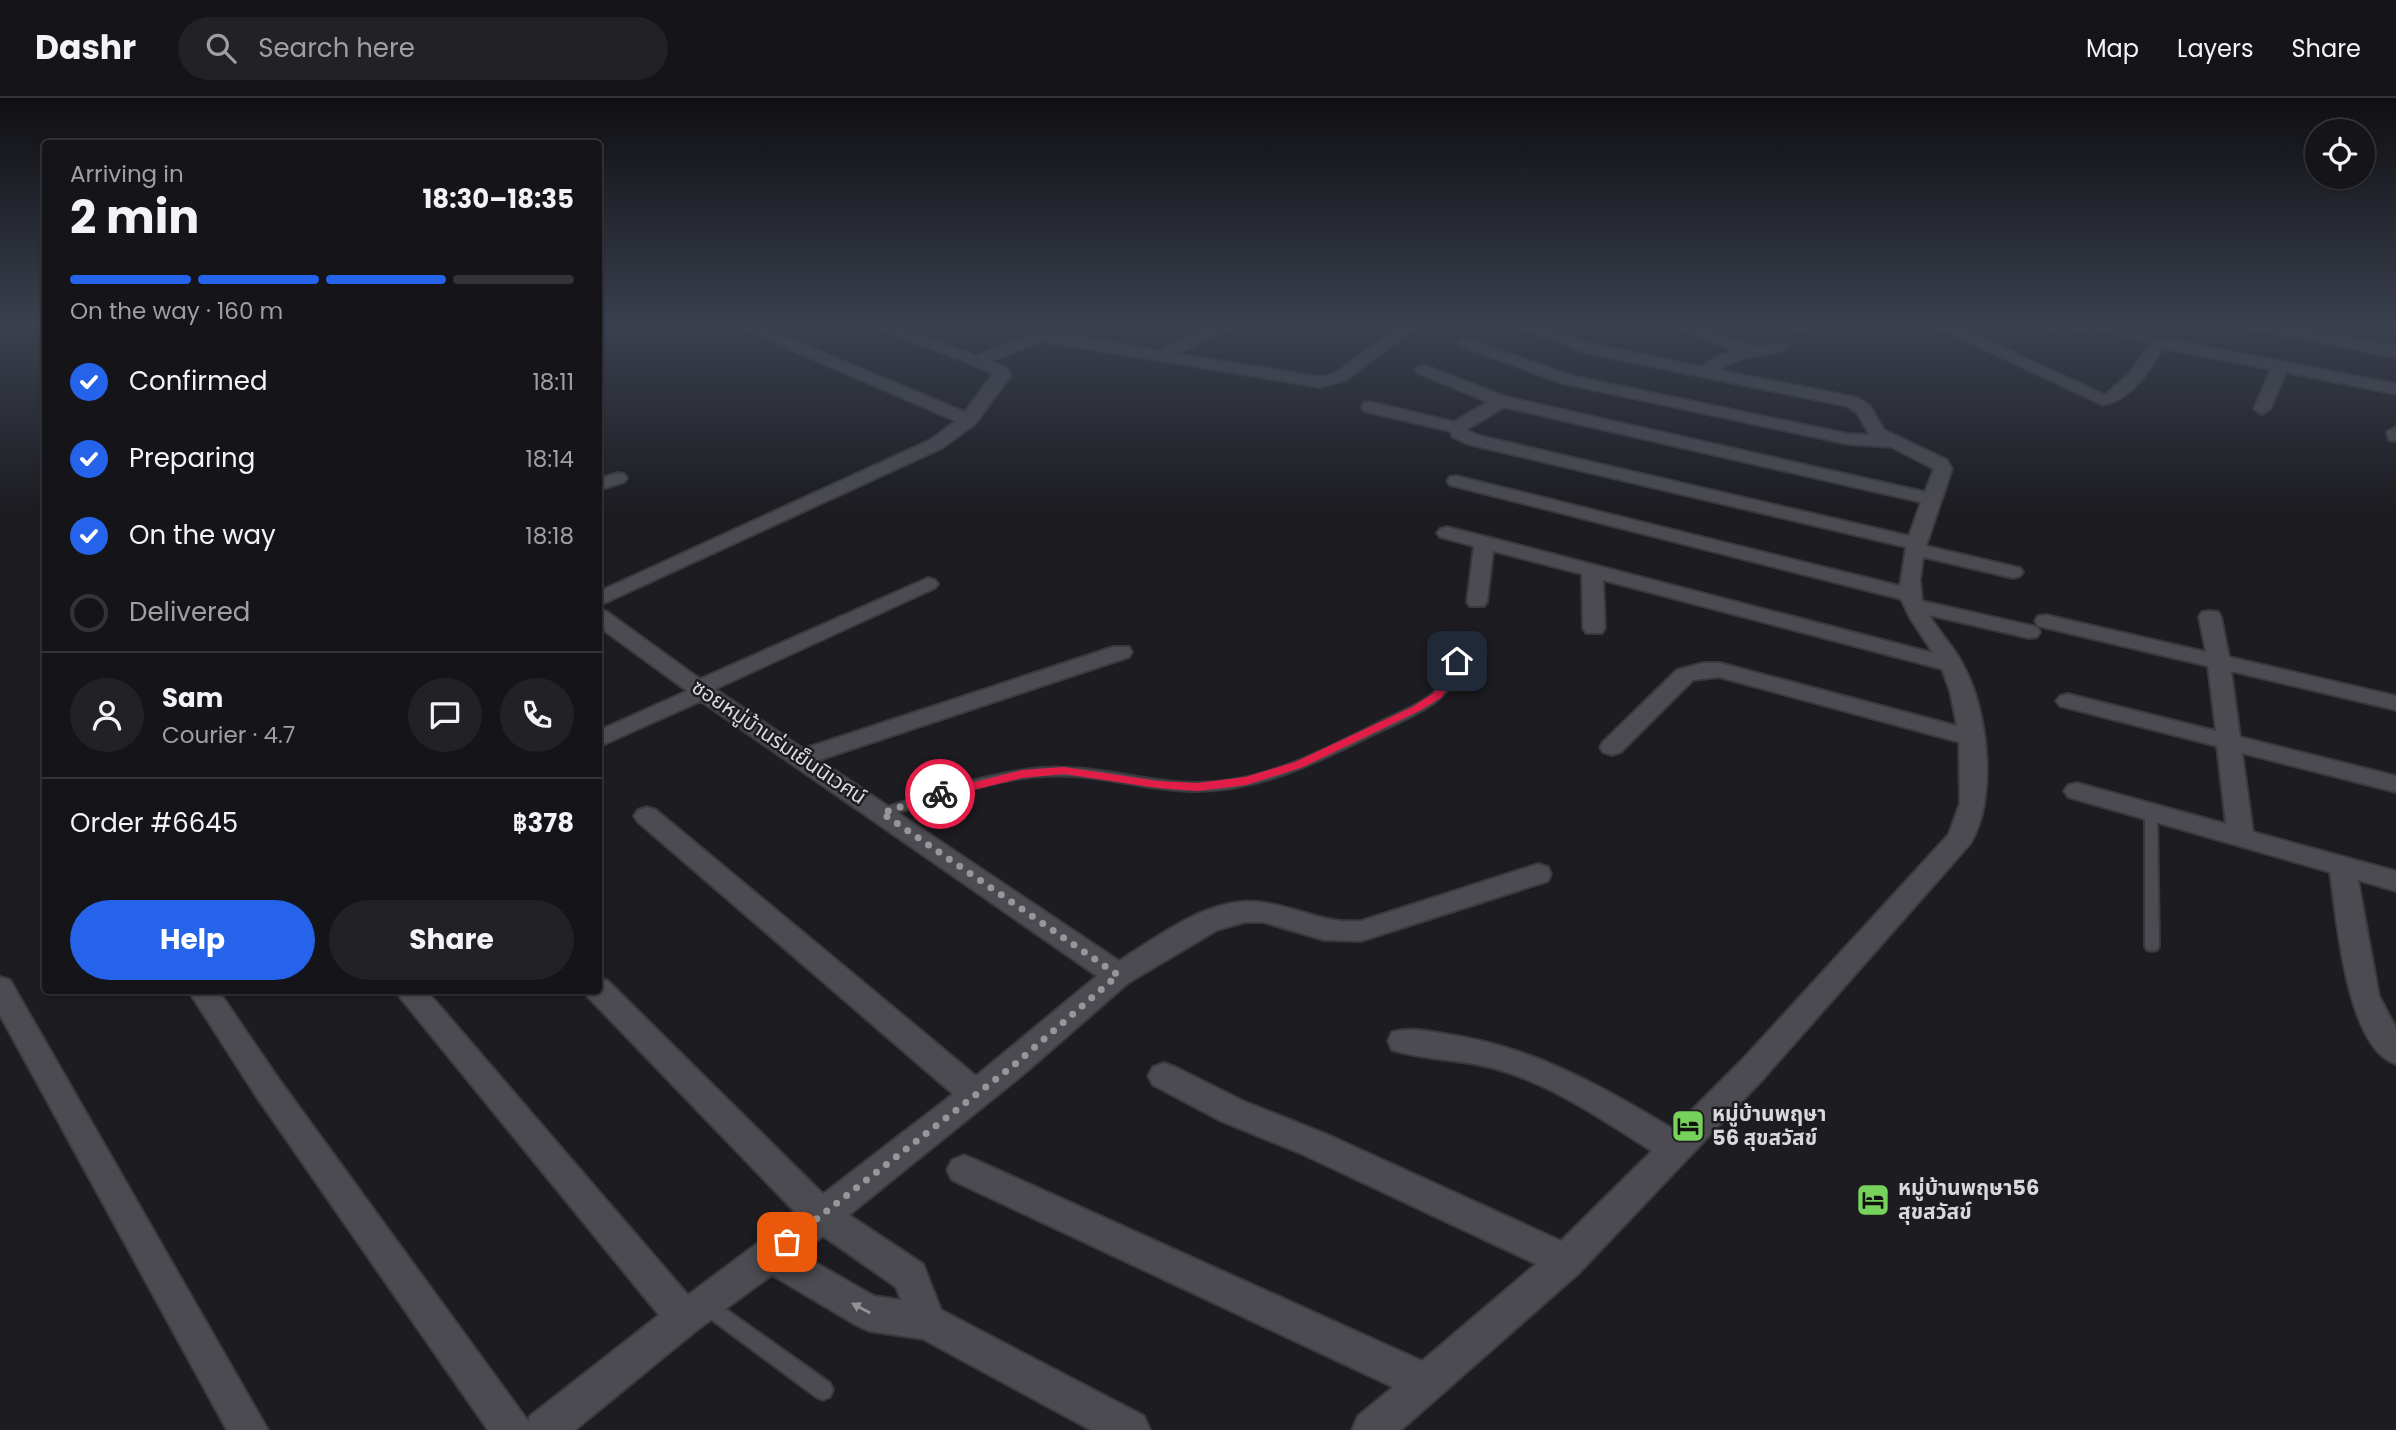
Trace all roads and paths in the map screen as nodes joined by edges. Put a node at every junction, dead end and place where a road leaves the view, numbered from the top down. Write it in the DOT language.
graph roads {
  1 [pos="889,386"];
  2 [pos="995,386"];
  3 [pos="1464,386"];
  4 [pos="1597,386"];
  5 [pos="1777,386"];
  6 [pos="2073,386"];
  7 [pos="2126,386"];
  8 [pos="2272,386"];
  9 [pos="1501,401"];
  10 [pos="1370,407"];
  11 [pos="2263,409"];
  12 [pos="970,420"];
  13 [pos="1457,428"];
  14 [pos="1893,442"];
  15 [pos="618,478"];
  16 [pos="1455,481"];
  17 [pos="602,484"];
  18 [pos="1932,499"];
  19 [pos="1447,533"];
  20 [pos="1484,542"];
  21 [pos="1917,547"];
  22 [pos="1592,571"];
  23 [pos="2012,572"];
  24 [pos="929,584"];
  25 [pos="602,598"];
  26 [pos="1912,600"];
  27 [pos="1477,602"];
  28 [pos="2210,617"];
  29 [pos="1594,628"];
  30 [pos="606,629"];
  31 [pos="1464,645"];
  32 [pos="1121,652"];
  33 [pos="2219,662"];
  34 [pos="1952,665"];
  35 [pos="701,690"];
  36 [pos="2068,701"];
  37 [pos="2396,703"];
  38 [pos="1970,737"];
  39 [pos="602,738"];
  40 [pos="2228,743"];
  41 [pos="1612,747"];
  42 [pos="800,758"];
  43 [pos="2396,784"];
  44 [pos="2077,791"];
  45 [pos="2151,812"];
  46 [pos="882,813"];
  47 [pos="647,816"];
  48 [pos="2242,838"];
  49 [pos="2342,866"];
  50 [pos="1538,874"];
  51 [pos="2396,881"];
  52 [pos="2152,946"];
  53 [pos="1118,975"];
  54 [pos="0,988"];
  55 [pos="602,993"];
  56 [pos="205,994"];
  57 [pos="412,994"];
  58 [pos="1403,1041"];
  59 [pos="2396,1052"];
  60 [pos="1164,1076"];
  61 [pos="976,1094"];
  62 [pos="1675,1148"];
  63 [pos="964,1170"];
  64 [pos="822,1216"];
  65 [pos="769,1255"];
  66 [pos="1566,1261"];
  67 [pos="695,1311"];
  68 [pos="928,1322"];
  69 [pos="1427,1383"];
  70 [pos="823,1390"];
  71 [pos="248,1430"];
  72 [pos="512,1430"];
  73 [pos="544,1430"];
  74 [pos="1130,1430"];
  75 [pos="1372,1430"];
  1 -- 12 [label="street"];
  2 -- 12 [label="street"];
  3 -- 9 [label="street"];
  4 -- 14 [label="street"];
  5 -- 14 [label="street"];
  6 -- 7 [label="street"];
  8 -- 11 [label="street"];
  9 -- 13 [label="street"];
  9 -- 18 [label="street"];
  10 -- 13 [label="street"];
  12 -- 25 [label="street"];
  13 -- 21 [label="street"];
  14 -- 18 [label="street"];
  15 -- 17 [label="street"];
  16 -- 26 [label="street"];
  18 -- 21 [label="street"];
  19 -- 20 [label="street"];
  20 -- 22 [label="street"];
  20 -- 27 [label="street"];
  21 -- 23 [label="street"];
  21 -- 26 [label="street"];
  22 -- 29 [label="street"];
  22 -- 34 [label="street"];
  24 -- 35 [label="street"];
  26 -- 33 [label="street"];
  26 -- 34 [label="street"];
  28 -- 33 [label="street"];
  30 -- 35 [label="street, ซอยหมู่บ้านร่มเย็นนิเวศน์"];
  31 -- 46 [label="lane"];
  32 -- 42 [label="street"];
  33 -- 37 [label="street"];
  33 -- 40 [label="street"];
  34 -- 38 [label="street"];
  35 -- 39 [label="street"];
  35 -- 42 [label="street, ซอยหมู่บ้านร่มเย็นนิเวศน์"];
  36 -- 40 [label="street"];
  38 -- 41 [label="street"];
  38 -- 62 [label="street"];
  40 -- 43 [label="street"];
  40 -- 48 [label="street"];
  42 -- 46 [label="street, ซอยหมู่บ้านร่มเย็นนิเวศน์"];
  44 -- 45 [label="street"];
  45 -- 48 [label="street"];
  45 -- 52 [label="lane"];
  46 -- 53 [label="street, ซอยหมู่บ้านร่มเย็นนิเวศน์"];
  47 -- 61 [label="street"];
  48 -- 49 [label="street"];
  49 -- 51 [label="street"];
  49 -- 59 [label="street"];
  50 -- 53 [label="street"];
  53 -- 61 [label="street"];
  54 -- 71 [label="street"];
  55 -- 64 [label="street"];
  56 -- 72 [label="street"];
  57 -- 67 [label="street"];
  58 -- 62 [label="street"];
  60 -- 66 [label="street"];
  61 -- 64 [label="street"];
  62 -- 66 [label="street"];
  63 -- 69 [label="street"];
  64 -- 65 [label="street"];
  64 -- 68 [label="street"];
  65 -- 67 [label="street"];
  68 -- 65 [label="street, one-way"];
  66 -- 69 [label="street"];
  67 -- 70 [label="lane"];
  67 -- 73 [label="street"];
  68 -- 74 [label="street"];
  69 -- 75 [label="street"];
}
